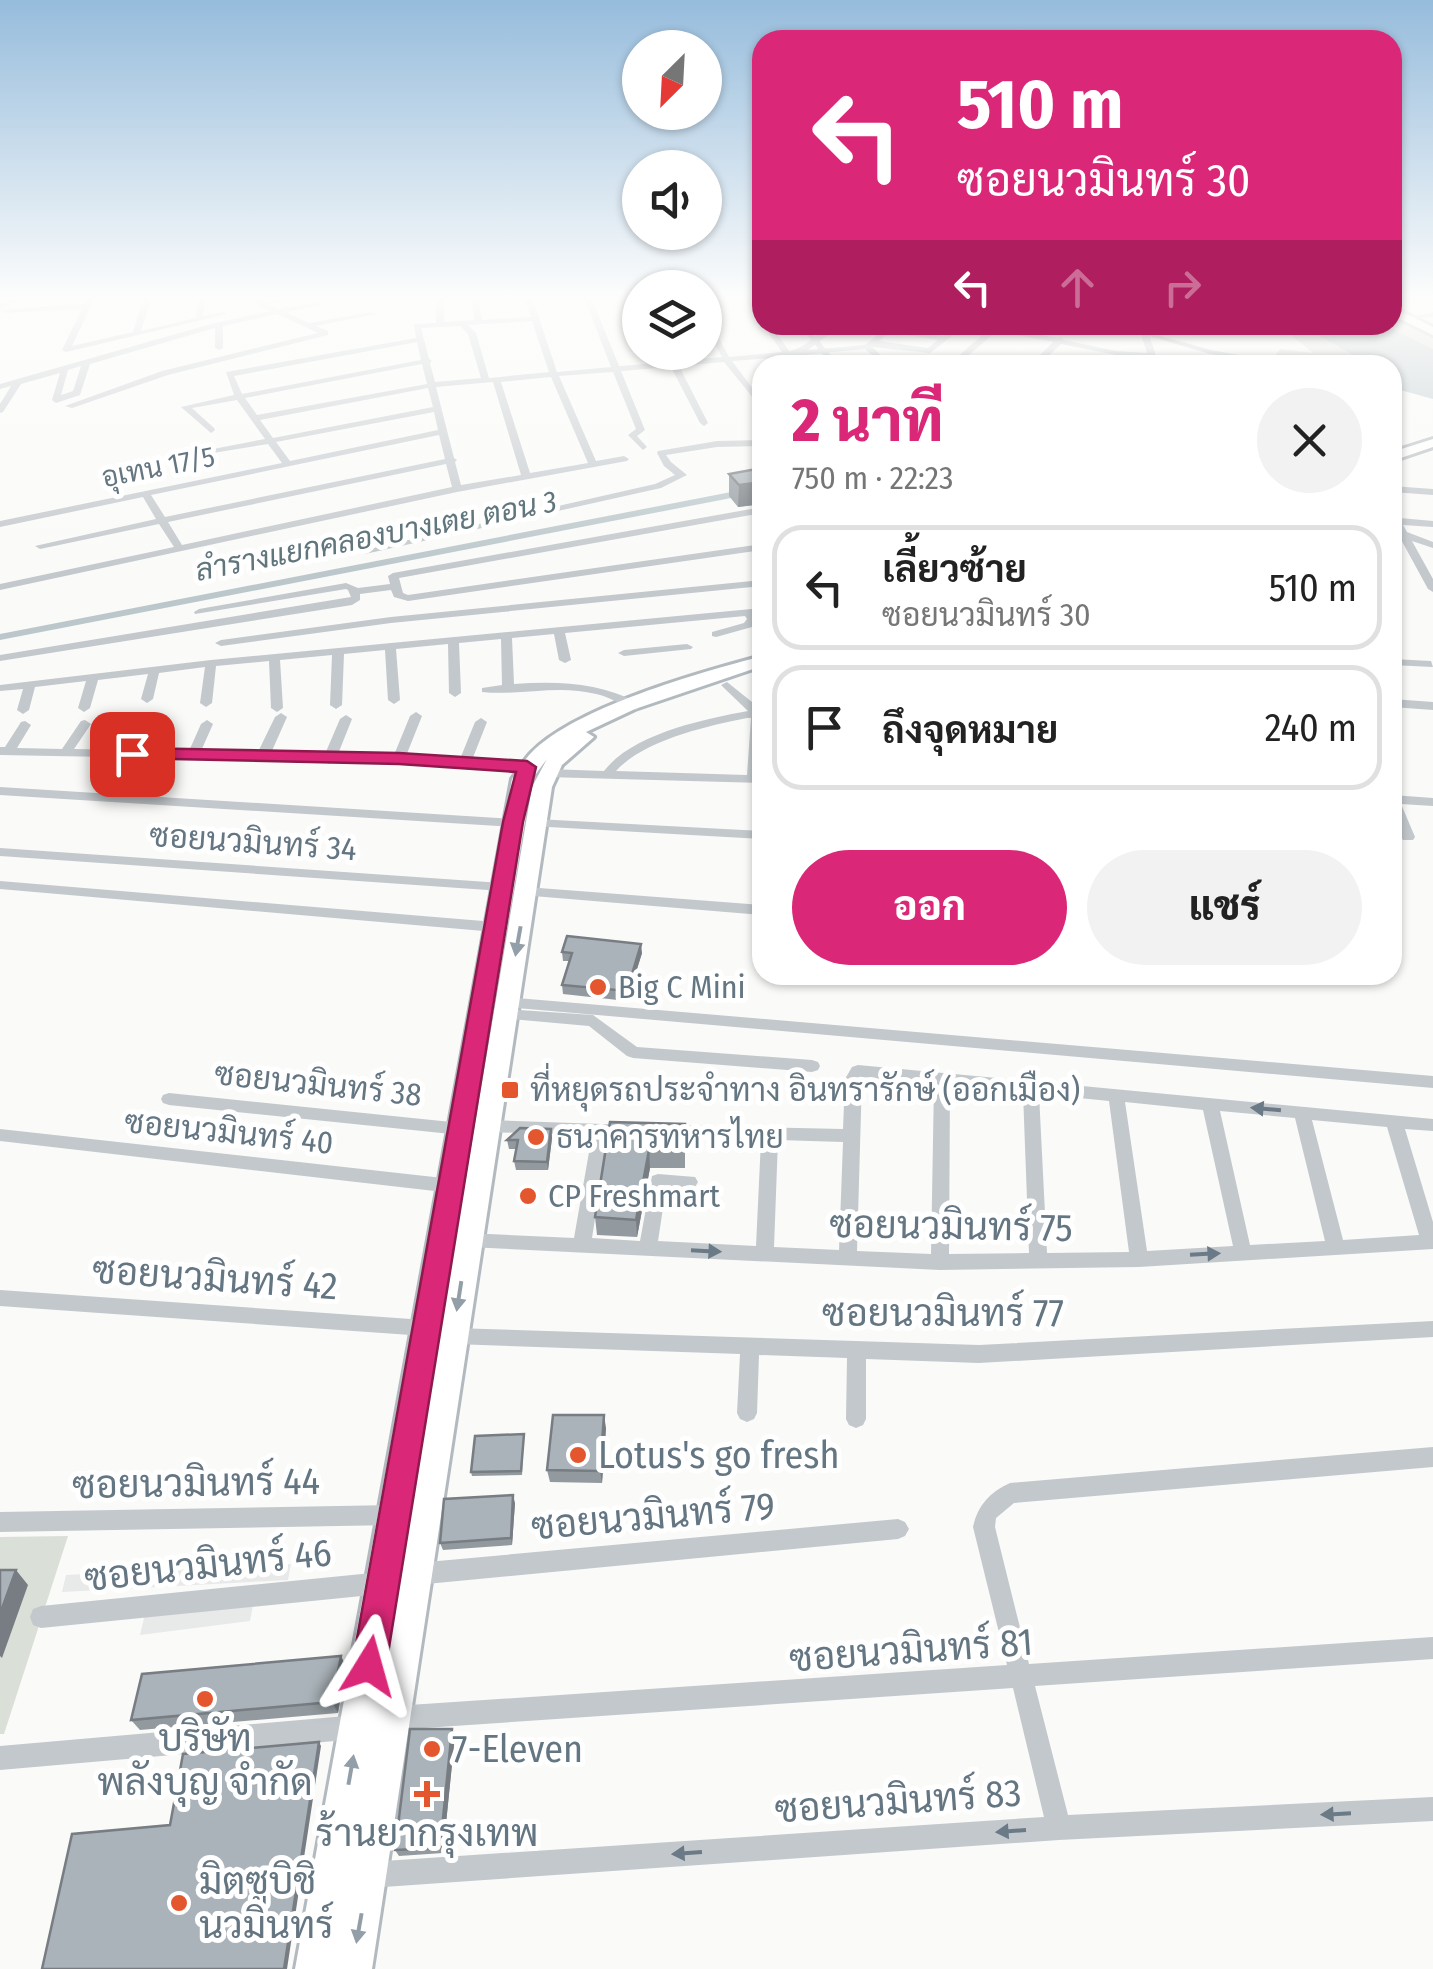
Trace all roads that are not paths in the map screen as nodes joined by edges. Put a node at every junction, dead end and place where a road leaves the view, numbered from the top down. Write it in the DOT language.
graph roads {
  1 [pos="14,389"];
  2 [pos="59,389"];
  3 [pos="78,389"];
  4 [pos="117,389"];
  5 [pos="235,389"];
  6 [pos="277,389"];
  7 [pos="412,389"];
  8 [pos="433,389"];
  9 [pos="494,389"];
  10 [pos="560,389"];
  11 [pos="624,389"];
  12 [pos="687,389"];
  13 [pos="239,396"];
  14 [pos="69,406"];
  15 [pos="0,410"];
  16 [pos="436,410"];
  17 [pos="257,418"];
  18 [pos="704,423"];
  19 [pos="211,430"];
  20 [pos="443,432"];
  21 [pos="1433,434"];
  22 [pos="272,440"];
  23 [pos="752,443"];
  24 [pos="1433,443"];
  25 [pos="1402,445"];
  26 [pos="643,447"];
  27 [pos="224,450"];
  28 [pos="1402,454"];
  29 [pos="235,460"];
  30 [pos="452,460"];
  31 [pos="624,460"];
  32 [pos="592,462"];
  33 [pos="288,464"];
  34 [pos="244,473"];
  35 [pos="526,476"];
  36 [pos="458,490"];
  37 [pos="1402,490"];
  38 [pos="144,492"];
  39 [pos="1433,492"];
  40 [pos="752,512"];
  41 [pos="1402,518"];
  42 [pos="162,519"];
  43 [pos="0,524"];
  44 [pos="1433,524"];
  45 [pos="1403,534"];
  46 [pos="1433,545"];
  47 [pos="40,546"];
  48 [pos="752,549"];
  49 [pos="180,550"];
  50 [pos="365,551"];
  51 [pos="752,585"];
  52 [pos="395,586"];
  53 [pos="0,587"];
  54 [pos="1433,590"];
  55 [pos="354,592"];
  56 [pos="198,612"];
  57 [pos="752,612"];
  58 [pos="677,620"];
  59 [pos="752,620"];
  60 [pos="615,625"];
  61 [pos="560,630"];
  62 [pos="716,634"];
  63 [pos="506,636"];
  64 [pos="453,641"];
  65 [pos="222,642"];
  66 [pos="390,646"];
  67 [pos="338,652"];
  68 [pos="0,658"];
  69 [pos="274,658"];
  70 [pos="565,660"];
  71 [pos="211,663"];
  72 [pos="1402,663"];
  73 [pos="1431,664"];
  74 [pos="752,665"];
  75 [pos="154,671"];
  76 [pos="752,676"];
  77 [pos="93,678"];
  78 [pos="30,684"];
  79 [pos="727,685"];
  80 [pos="0,688"];
  81 [pos="508,688"];
  82 [pos="486,690"];
  83 [pos="455,693"];
  84 [pos="147,699"];
  85 [pos="394,700"];
  86 [pos="206,703"];
  87 [pos="1402,704"];
  88 [pos="336,705"];
  89 [pos="634,706"];
  90 [pos="752,706"];
  91 [pos="1433,706"];
  92 [pos="84,708"];
  93 [pos="752,714"];
  94 [pos="416,716"];
  95 [pos="149,717"];
  96 [pos="346,719"];
  97 [pos="480,722"];
  98 [pos="85,724"];
  99 [pos="207,724"];
  100 [pos="4,751"];
  101 [pos="66,751"];
  102 [pos="132,754"];
  103 [pos="192,756"];
  104 [pos="262,758"];
  105 [pos="399,759"];
  106 [pos="329,760"];
  107 [pos="465,762"];
  108 [pos="537,770"];
  109 [pos="606,775"];
  110 [pos="752,779"];
  111 [pos="0,791"];
  112 [pos="1402,800"];
  113 [pos="1433,802"];
  114 [pos="1402,822"];
  115 [pos="524,823"];
  116 [pos="752,834"];
  117 [pos="1408,837"];
  118 [pos="0,852"];
  119 [pos="0,885"];
  120 [pos="514,890"];
  121 [pos="752,909"];
  122 [pos="495,927"];
  123 [pos="505,1008"];
  124 [pos="812,1066"];
  125 [pos="942,1079"];
  126 [pos="1433,1082"];
  127 [pos="1031,1087"];
  128 [pos="1116,1095"];
  129 [pos="169,1098"];
  130 [pos="1210,1104"];
  131 [pos="1302,1112"];
  132 [pos="1394,1121"];
  133 [pos="1433,1124"];
  134 [pos="474,1128"];
  135 [pos="601,1129"];
  136 [pos="639,1130"];
  137 [pos="658,1131"];
  138 [pos="770,1134"];
  139 [pos="0,1135"];
  140 [pos="849,1136"];
  141 [pos="689,1182"];
  142 [pos="452,1186"];
  143 [pos="468,1240"];
  144 [pos="1432,1242"];
  145 [pos="582,1246"];
  146 [pos="648,1248"];
  147 [pos="1336,1248"];
  148 [pos="1243,1252"];
  149 [pos="765,1254"];
  150 [pos="848,1258"];
  151 [pos="1139,1259"];
  152 [pos="940,1262"];
  153 [pos="1038,1262"];
  154 [pos="0,1298"];
  155 [pos="424,1328"];
  156 [pos="1433,1328"];
  157 [pos="454,1336"];
  158 [pos="750,1347"];
  159 [pos="857,1349"];
  160 [pos="747,1413"];
  161 [pos="856,1419"];
  162 [pos="1433,1457"];
  163 [pos="409,1516"];
  164 [pos="0,1522"];
  165 [pos="898,1529"];
  166 [pos="416,1574"];
  167 [pos="382,1583"];
  168 [pos="41,1617"];
  169 [pos="1433,1648"];
  170 [pos="1022,1678"];
  171 [pos="394,1718"];
  172 [pos="358,1728"];
  173 [pos="0,1758"];
  174 [pos="1433,1810"];
  175 [pos="1059,1828"];
  176 [pos="368,1875"];
  177 [pos="315,1969"];
  178 [pos="352,1969"];
  1 -- 15 [label="street"];
  2 -- 3 [label="street"];
  4 -- 14 [label="street"];
  5 -- 13 [label="street"];
  6 -- 13 [label="street"];
  7 -- 17 [label="street"];
  8 -- 16 [label="street"];
  9 -- 35 [label="street"];
  10 -- 32 [label="street"];
  11 -- 26 [label="street"];
  12 -- 18 [label="street"];
  13 -- 17 [label="street"];
  13 -- 19 [label="street"];
  16 -- 20 [label="street"];
  16 -- 22 [label="street"];
  17 -- 22 [label="street"];
  20 -- 30 [label="street"];
  20 -- 33 [label="street, อุเทน 17/5"];
  21 -- 25 [label="main road"];
  22 -- 27 [label="street"];
  22 -- 33 [label="street"];
  23 -- 50 [label="street"];
  24 -- 28 [label="main road"];
  29 -- 34 [label="street"];
  30 -- 36 [label="street"];
  30 -- 42 [label="street"];
  31 -- 32 [label="street"];
  32 -- 35 [label="street"];
  33 -- 34 [label="street, อุเทน 17/5"];
  34 -- 38 [label="street, อุเทน 17/5"];
  35 -- 36 [label="street"];
  36 -- 49 [label="street"];
  37 -- 39 [label="street"];
  38 -- 42 [label="street"];
  38 -- 43 [label="street, อุเทน 17/5"];
  40 -- 52 [label="street"];
  41 -- 44 [label="street"];
  42 -- 47 [label="street"];
  42 -- 49 [label="street"];
  45 -- 46 [label="street"];
  45 -- 54 [label="street"];
  48 -- 52 [label="street"];
  49 -- 53 [label="street"];
  51 -- 65 [label="street"];
  52 -- 55 [label="street"];
  55 -- 56 [label="street"];
  55 -- 68 [label="street"];
  57 -- 58 [label="street"];
  58 -- 60 [label="street"];
  58 -- 60 [label="street"];
  59 -- 62 [label="street"];
  60 -- 61 [label="street"];
  61 -- 63 [label="street"];
  61 -- 70 [label="street"];
  63 -- 64 [label="street"];
  63 -- 81 [label="street"];
  64 -- 66 [label="street"];
  64 -- 83 [label="street"];
  66 -- 67 [label="street"];
  66 -- 85 [label="street"];
  67 -- 69 [label="street"];
  67 -- 88 [label="street"];
  69 -- 71 [label="street"];
  69 -- 104 [label="street"];
  71 -- 75 [label="street"];
  71 -- 86 [label="street"];
  72 -- 73 [label="street"];
  74 -- 89 [label="main road"];
  75 -- 77 [label="street"];
  75 -- 84 [label="street"];
  76 -- 79 [label="main road"];
  77 -- 78 [label="street"];
  77 -- 92 [label="street"];
  78 -- 80 [label="street"];
  78 -- 100 [label="street"];
  79 -- 90 [label="street"];
  79 -- 108 [label="main road"];
  81 -- 82 [label="street"];
  81 -- 89 [label="street"];
  87 -- 91 [label="street"];
  89 -- 108 [label="main road"];
  93 -- 109 [label="street"];
  94 -- 105 [label="street"];
  95 -- 102 [label="street"];
  96 -- 106 [label="street"];
  97 -- 107 [label="street"];
  98 -- 101 [label="street"];
  99 -- 103 [label="street"];
  100 -- 101 [label="street"];
  101 -- 102 [label="street"];
  102 -- 103 [label="street"];
  103 -- 104 [label="street"];
  104 -- 106 [label="street"];
  105 -- 106 [label="street"];
  105 -- 107 [label="street"];
  107 -- 108 [label="street"];
  108 -- 109 [label="street"];
  108 -- 115 [label="main road"];
  109 -- 110 [label="street"];
  111 -- 115 [label="street"];
  112 -- 113 [label="street"];
  114 -- 117 [label="street"];
  115 -- 116 [label="street"];
  115 -- 120 [label="main road"];
  118 -- 120 [label="street, ซอยนวมินทร์ 34"];
  119 -- 122 [label="street"];
  120 -- 121 [label="street, ซอยนวมินทร์ 34"];
  120 -- 122 [label="main road"];
  120 -- 123 [label="main road, one-way"];
  122 -- 134 [label="main road"];
  123 -- 124 [label="street"];
  123 -- 126 [label="street"];
  123 -- 134 [label="main road"];
  125 -- 127 [label="street"];
  125 -- 140 [label="street"];
  125 -- 152 [label="street"];
  127 -- 128 [label="street"];
  127 -- 153 [label="street"];
  128 -- 130 [label="street"];
  128 -- 151 [label="street"];
  129 -- 134 [label="street, ซอยนวมินทร์ 38"];
  131 -- 130 [label="street, one-way"];
  130 -- 148 [label="street"];
  131 -- 132 [label="street"];
  131 -- 147 [label="street"];
  132 -- 133 [label="street"];
  132 -- 144 [label="street"];
  134 -- 135 [label="street, ซอยนวมินทร์ 38"];
  134 -- 142 [label="main road"];
  134 -- 143 [label="main road"];
  135 -- 136 [label="street, ซอยนวมินทร์ 38"];
  135 -- 145 [label="street"];
  137 -- 138 [label="street"];
  138 -- 140 [label="street"];
  138 -- 149 [label="street"];
  139 -- 142 [label="street, ซอยนวมินทร์ 40"];
  140 -- 150 [label="street"];
  141 -- 146 [label="street"];
  142 -- 155 [label="main road"];
  143 -- 145 [label="street, ซอยนวมินทร์ 75"];
  143 -- 157 [label="main road, one-way"];
  144 -- 147 [label="street, ซอยนวมินทร์ 75"];
  145 -- 146 [label="street, ซอยนวมินทร์ 75"];
  146 -- 149 [label="street, ซอยนวมินทร์ 75, one-way"];
  147 -- 148 [label="street, ซอยนวมินทร์ 75"];
  151 -- 148 [label="street, ซอยนวมินทร์ 75, one-way"];
  149 -- 150 [label="street, ซอยนวมินทร์ 75"];
  150 -- 152 [label="street, ซอยนวมินทร์ 75"];
  151 -- 153 [label="street, ซอยนวมินทร์ 75"];
  152 -- 153 [label="street, ซอยนวมินทร์ 75"];
  154 -- 155 [label="street, ซอยนวมินทร์ 42"];
  155 -- 163 [label="main road"];
  156 -- 159 [label="street, ซอยนวมินทร์ 77"];
  157 -- 158 [label="street, ซอยนวมินทร์ 77"];
  157 -- 163 [label="main road"];
  158 -- 159 [label="street, ซอยนวมินทร์ 77"];
  158 -- 160 [label="street"];
  159 -- 161 [label="street"];
  162 -- 170 [label="street"];
  163 -- 164 [label="street, ซอยนวมินทร์ 44"];
  163 -- 166 [label="main road"];
  163 -- 167 [label="main road"];
  165 -- 166 [label="street, ซอยนวมินทร์ 79"];
  166 -- 171 [label="main road"];
  167 -- 168 [label="street, ซอยนวมินทร์ 46"];
  167 -- 172 [label="main road"];
  169 -- 170 [label="street, ซอยนวมินทร์ 81"];
  170 -- 171 [label="street, ซอยนวมินทร์ 81"];
  170 -- 175 [label="street"];
  171 -- 176 [label="main road"];
  172 -- 173 [label="street"];
  177 -- 172 [label="main road, one-way"];
  174 -- 175 [label="street, ซอยนวมินทร์ 83, one-way"];
  175 -- 176 [label="street, ซอยนวมินทร์ 83, one-way"];
  176 -- 178 [label="main road, one-way"];
}
